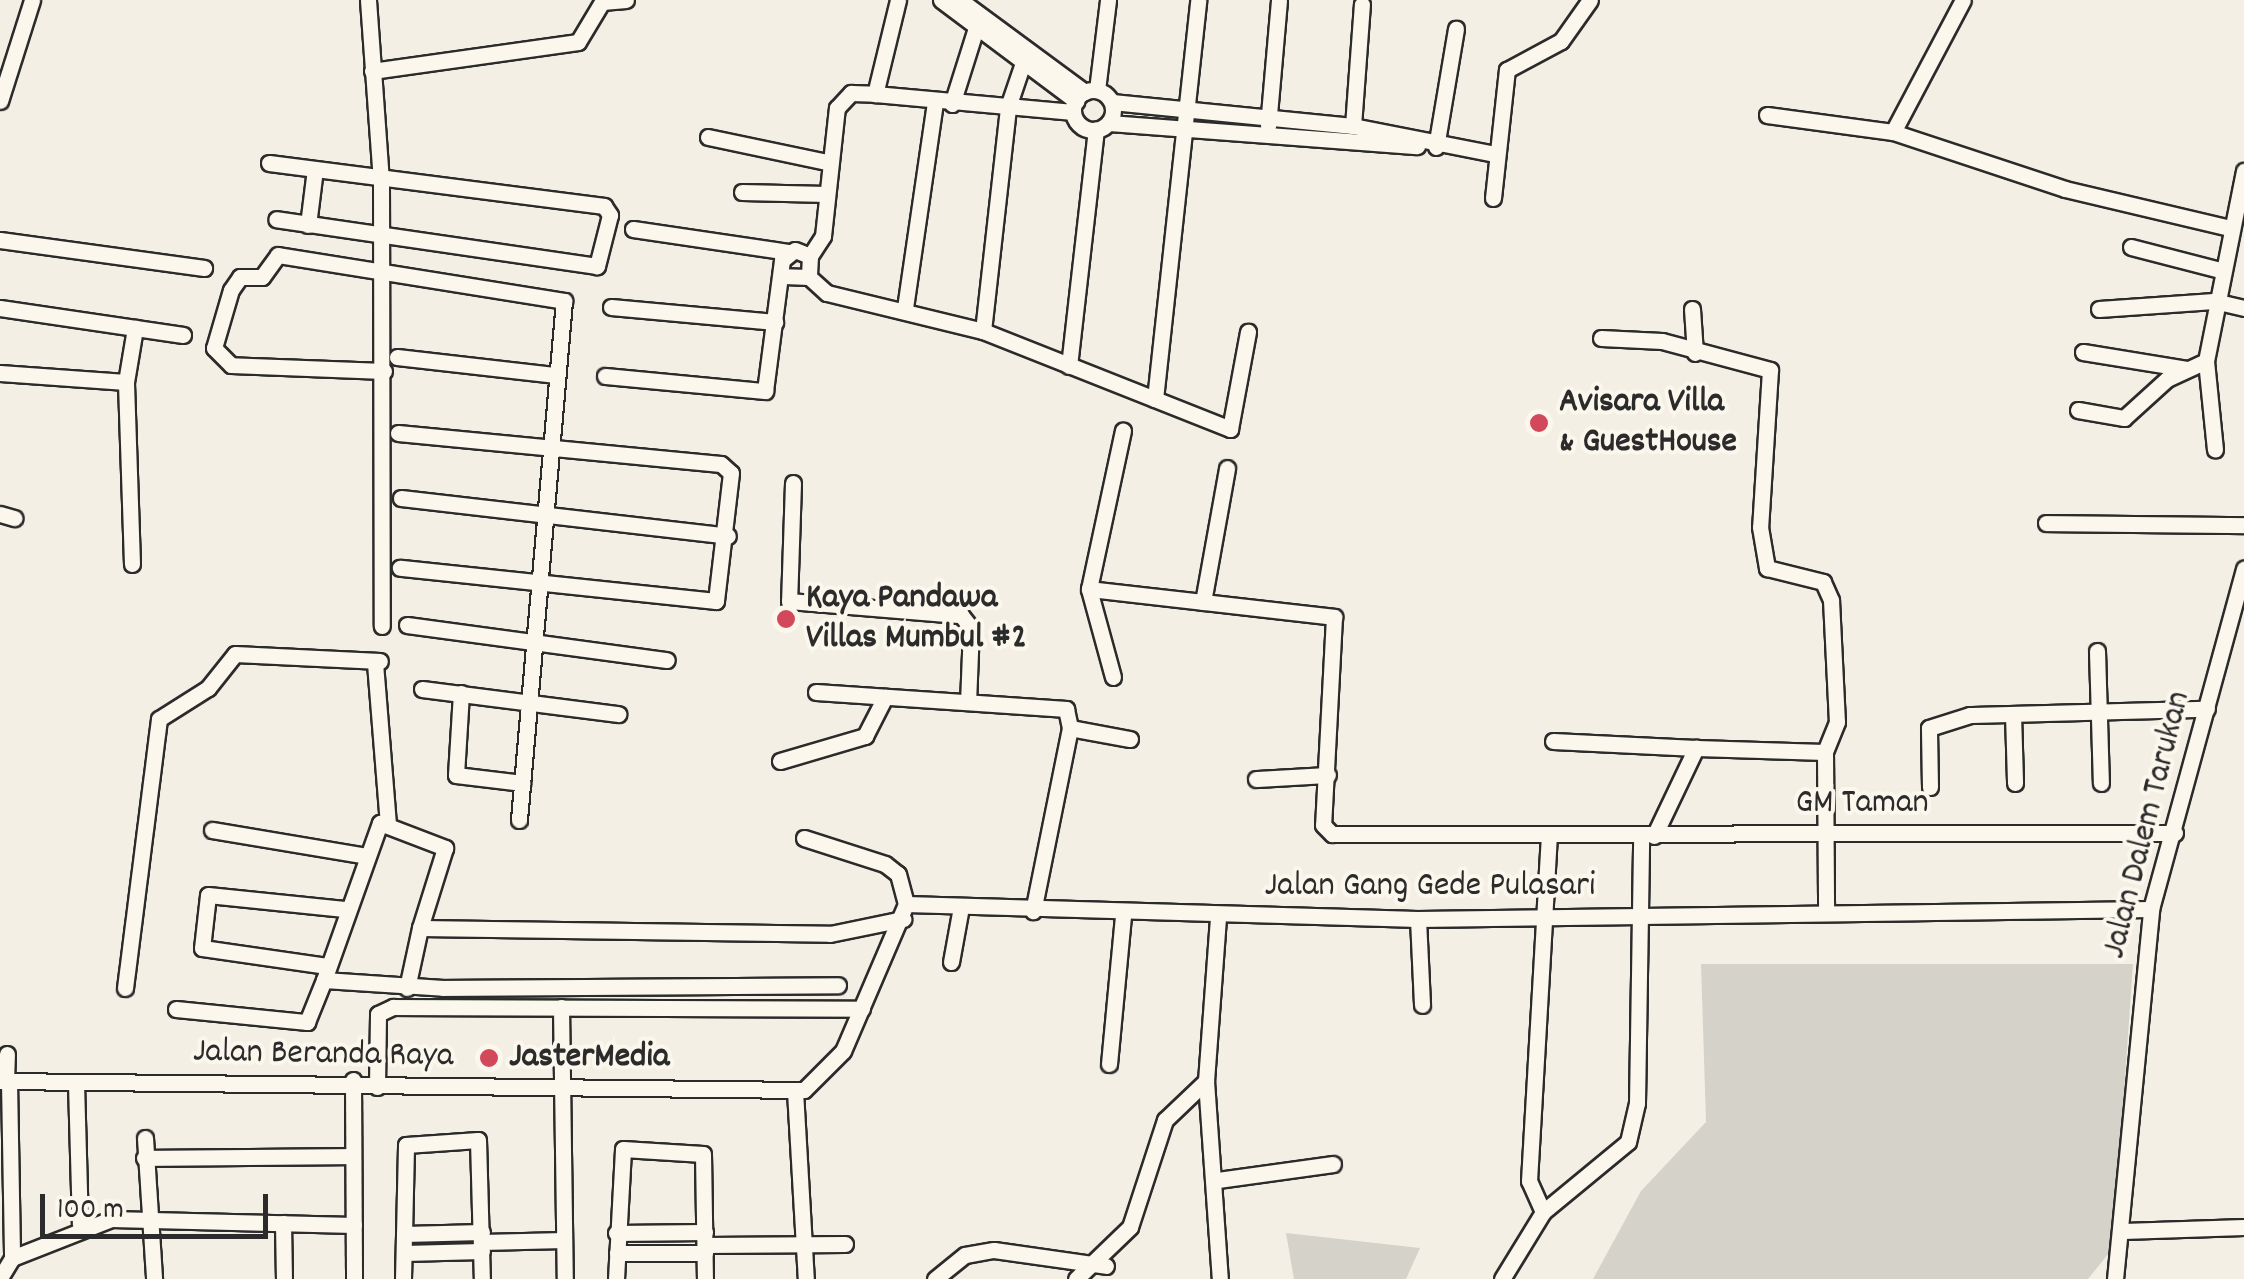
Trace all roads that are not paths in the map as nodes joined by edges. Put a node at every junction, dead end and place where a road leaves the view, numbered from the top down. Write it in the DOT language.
graph roads {
  1 [pos="32,0"];
  2 [pos="368,0"];
  3 [pos="626,0"];
  4 [pos="898,0"];
  5 [pos="942,0"];
  6 [pos="960,0"];
  7 [pos="1108,0"];
  8 [pos="1198,0"];
  9 [pos="1279,0"];
  10 [pos="1590,0"];
  11 [pos="1964,0"];
  12 [pos="1362,4"];
  13 [pos="976,28"];
  14 [pos="1456,28"];
  15 [pos="1023,62"];
  16 [pos="372,71"];
  17 [pos="875,94"];
  18 [pos="1083,99"];
  19 [pos="0,101"];
  20 [pos="1112,102"];
  21 [pos="934,103"];
  22 [pos="952,104"];
  23 [pos="1008,107"];
  24 [pos="1767,114"];
  25 [pos="1187,119"];
  26 [pos="1268,126"];
  27 [pos="1354,126"];
  28 [pos="1102,127"];
  29 [pos="1893,132"];
  30 [pos="708,137"];
  31 [pos="1436,147"];
  32 [pos="1494,154"];
  33 [pos="827,162"];
  34 [pos="269,163"];
  35 [pos="315,169"];
  36 [pos="2244,171"];
  37 [pos="381,180"];
  38 [pos="742,192"];
  39 [pos="827,194"];
  40 [pos="1493,198"];
  41 [pos="276,219"];
  42 [pos="308,224"];
  43 [pos="2230,228"];
  44 [pos="634,230"];
  45 [pos="382,238"];
  46 [pos="0,240"];
  47 [pos="2131,246"];
  48 [pos="790,252"];
  49 [pos="810,256"];
  50 [pos="204,268"];
  51 [pos="2220,270"];
  52 [pos="784,276"];
  53 [pos="809,277"];
  54 [pos="382,278"];
  55 [pos="2214,301"];
  56 [pos="611,307"];
  57 [pos="0,308"];
  58 [pos="905,308"];
  59 [pos="1692,308"];
  60 [pos="2244,308"];
  61 [pos="2098,309"];
  62 [pos="774,322"];
  63 [pos="135,328"];
  64 [pos="983,331"];
  65 [pos="1248,332"];
  66 [pos="183,335"];
  67 [pos="1601,338"];
  68 [pos="2083,352"];
  69 [pos="1694,353"];
  70 [pos="398,357"];
  71 [pos="2206,361"];
  72 [pos="1069,366"];
  73 [pos="2188,369"];
  74 [pos="384,371"];
  75 [pos="0,373"];
  76 [pos="554,376"];
  77 [pos="604,376"];
  78 [pos="126,382"];
  79 [pos="1155,398"];
  80 [pos="2078,410"];
  81 [pos="1123,430"];
  82 [pos="398,433"];
  83 [pos="546,446"];
  84 [pos="2215,450"];
  85 [pos="1226,468"];
  86 [pos="792,482"];
  87 [pos="401,498"];
  88 [pos="541,515"];
  89 [pos="2046,523"];
  90 [pos="2244,525"];
  91 [pos="728,536"];
  92 [pos="132,564"];
  93 [pos="400,568"];
  94 [pos="2244,568"];
  95 [pos="536,580"];
  96 [pos="1089,589"];
  97 [pos="1203,602"];
  98 [pos="407,624"];
  99 [pos="382,626"];
  100 [pos="533,641"];
  101 [pos="2098,652"];
  102 [pos="667,660"];
  103 [pos="1113,677"];
  104 [pos="422,689"];
  105 [pos="816,692"];
  106 [pos="461,693"];
  107 [pos="885,697"];
  108 [pos="968,702"];
  109 [pos="528,703"];
  110 [pos="2206,709"];
  111 [pos="2099,712"];
  112 [pos="618,714"];
  113 [pos="2013,714"];
  114 [pos="1070,728"];
  115 [pos="1130,739"];
  116 [pos="1553,741"];
  117 [pos="1696,748"];
  118 [pos="1825,752"];
  119 [pos="780,761"];
  120 [pos="1328,775"];
  121 [pos="1256,779"];
  122 [pos="2015,782"];
  123 [pos="522,783"];
  124 [pos="2101,783"];
  125 [pos="1930,786"];
  126 [pos="520,820"];
  127 [pos="388,822"];
  128 [pos="212,830"];
  129 [pos="2175,832"];
  130 [pos="1824,834"];
  131 [pos="1647,835"];
  132 [pos="804,838"];
  133 [pos="1549,838"];
  134 [pos="362,855"];
  135 [pos="961,907"];
  136 [pos="344,909"];
  137 [pos="2151,909"];
  138 [pos="904,911"];
  139 [pos="1033,911"];
  140 [pos="1826,911"];
  141 [pos="1123,915"];
  142 [pos="1640,916"];
  143 [pos="1218,917"];
  144 [pos="1418,918"];
  145 [pos="1546,918"];
  146 [pos="420,928"];
  147 [pos="950,962"];
  148 [pos="326,973"];
  149 [pos="838,985"];
  150 [pos="125,988"];
  151 [pos="408,988"];
  152 [pos="1422,1005"];
  153 [pos="561,1007"];
  154 [pos="176,1008"];
  155 [pos="862,1009"];
  156 [pos="7,1054"];
  157 [pos="1109,1064"];
  158 [pos="352,1080"];
  159 [pos="5,1081"];
  160 [pos="1206,1081"];
  161 [pos="76,1083"];
  162 [pos="377,1087"];
  163 [pos="794,1090"];
  164 [pos="563,1091"];
  165 [pos="144,1138"];
  166 [pos="353,1156"];
  167 [pos="144,1158"];
  168 [pos="1332,1164"];
  169 [pos="7,1166"];
  170 [pos="1218,1180"];
  171 [pos="7,1183"];
  172 [pos="1542,1212"];
  173 [pos="144,1217"];
  174 [pos="282,1223"];
  175 [pos="80,1224"];
  176 [pos="354,1226"];
  177 [pos="2244,1227"];
  178 [pos="2123,1231"];
  179 [pos="616,1233"];
  180 [pos="404,1234"];
  181 [pos="564,1240"];
  182 [pos="482,1242"];
  183 [pos="705,1243"];
  184 [pos="806,1244"];
  185 [pos="845,1244"];
  186 [pos="404,1252"];
  187 [pos="616,1254"];
  188 [pos="12,1258"];
  189 [pos="1099,1263"];
  190 [pos="0,1278"];
  191 [pos="154,1279"];
  192 [pos="284,1279"];
  193 [pos="354,1279"];
  194 [pos="403,1279"];
  195 [pos="482,1279"];
  196 [pos="564,1279"];
  197 [pos="616,1279"];
  198 [pos="706,1279"];
  199 [pos="806,1279"];
  200 [pos="935,1279"];
  201 [pos="1076,1279"];
  202 [pos="1095,1279"];
  203 [pos="1220,1279"];
  204 [pos="1502,1279"];
  205 [pos="2114,1279"];
  1 -- 19 [label="street"];
  2 -- 16 [label="street"];
  3 -- 16 [label="street"];
  4 -- 17 [label="street"];
  5 -- 13 [label="street"];
  6 -- 18 [label="street"];
  7 -- 18 [label="street"];
  8 -- 25 [label="street"];
  9 -- 26 [label="street"];
  10 -- 32 [label="street"];
  11 -- 29 [label="street"];
  12 -- 27 [label="street"];
  13 -- 15 [label="street"];
  13 -- 22 [label="street"];
  14 -- 31 [label="street"];
  15 -- 18 [label="street"];
  15 -- 23 [label="street"];
  16 -- 37 [label="street"];
  17 -- 21 [label="street"];
  17 -- 33 [label="street"];
  18 -- 20 [label="street"];
  18 -- 23 [label="street"];
  18 -- 28 [label="street"];
  20 -- 25 [label="street"];
  20 -- 28 [label="street"];
  21 -- 22 [label="street"];
  21 -- 58 [label="street"];
  22 -- 23 [label="street"];
  23 -- 64 [label="street"];
  24 -- 29 [label="street"];
  25 -- 26 [label="street"];
  25 -- 28 [label="street"];
  25 -- 79 [label="street"];
  26 -- 27 [label="street"];
  26 -- 31 [label="street"];
  27 -- 31 [label="street"];
  28 -- 72 [label="street"];
  29 -- 43 [label="street"];
  30 -- 33 [label="street"];
  31 -- 32 [label="street"];
  32 -- 40 [label="street"];
  33 -- 39 [label="street"];
  34 -- 35 [label="street"];
  35 -- 37 [label="street"];
  35 -- 42 [label="street"];
  36 -- 43 [label="street"];
  37 -- 45 [label="street"];
  37 -- 45 [label="street"];
  38 -- 39 [label="street"];
  39 -- 49 [label="street"];
  41 -- 42 [label="street"];
  42 -- 45 [label="street"];
  43 -- 51 [label="street"];
  44 -- 48 [label="street"];
  45 -- 54 [label="street"];
  46 -- 50 [label="street"];
  47 -- 51 [label="street"];
  48 -- 49 [label="street"];
  48 -- 52 [label="street"];
  49 -- 53 [label="street"];
  51 -- 55 [label="street"];
  52 -- 53 [label="street"];
  52 -- 62 [label="street"];
  53 -- 58 [label="street"];
  54 -- 74 [label="street"];
  54 -- 74 [label="street"];
  54 -- 76 [label="street"];
  55 -- 60 [label="street"];
  55 -- 61 [label="street"];
  55 -- 71 [label="street"];
  56 -- 62 [label="street"];
  57 -- 63 [label="street"];
  58 -- 64 [label="street"];
  59 -- 69 [label="street"];
  62 -- 77 [label="street"];
  63 -- 66 [label="street"];
  63 -- 78 [label="street"];
  64 -- 72 [label="street"];
  65 -- 79 [label="street"];
  67 -- 69 [label="street"];
  68 -- 73 [label="street"];
  69 -- 118 [label="street"];
  70 -- 76 [label="street"];
  71 -- 73 [label="street"];
  71 -- 84 [label="street"];
  72 -- 79 [label="street"];
  73 -- 80 [label="street"];
  74 -- 99 [label="street"];
  75 -- 78 [label="street"];
  76 -- 83 [label="street"];
  78 -- 92 [label="street"];
  81 -- 96 [label="street"];
  82 -- 83 [label="street"];
  83 -- 88 [label="street"];
  83 -- 91 [label="street"];
  85 -- 97 [label="street"];
  86 -- 108 [label="street"];
  87 -- 88 [label="street"];
  88 -- 91 [label="street"];
  88 -- 95 [label="street"];
  89 -- 90 [label="street"];
  91 -- 95 [label="street"];
  93 -- 95 [label="street"];
  94 -- 110 [label="street, Jalan Dalem Tarukan"];
  95 -- 100 [label="street"];
  96 -- 97 [label="street"];
  96 -- 103 [label="street"];
  97 -- 120 [label="street"];
  98 -- 100 [label="street"];
  100 -- 102 [label="street"];
  100 -- 109 [label="street"];
  101 -- 111 [label="street"];
  104 -- 106 [label="street"];
  105 -- 107 [label="street"];
  106 -- 109 [label="street"];
  106 -- 123 [label="street"];
  107 -- 108 [label="street"];
  107 -- 119 [label="street"];
  108 -- 114 [label="street"];
  109 -- 112 [label="street"];
  109 -- 123 [label="street"];
  110 -- 111 [label="street"];
  110 -- 129 [label="street, Jalan Dalem Tarukan"];
  111 -- 113 [label="street"];
  111 -- 124 [label="street"];
  113 -- 122 [label="street"];
  113 -- 125 [label="street"];
  114 -- 115 [label="street"];
  114 -- 139 [label="street"];
  116 -- 117 [label="street"];
  117 -- 118 [label="street"];
  117 -- 131 [label="street"];
  118 -- 130 [label="street"];
  120 -- 121 [label="street"];
  120 -- 133 [label="street, GM Taman"];
  123 -- 126 [label="street"];
  127 -- 134 [label="street"];
  127 -- 146 [label="street"];
  127 -- 150 [label="street"];
  128 -- 134 [label="street"];
  129 -- 130 [label="street, GM Taman"];
  129 -- 137 [label="street, Jalan Dalem Tarukan"];
  130 -- 131 [label="street, GM Taman"];
  130 -- 140 [label="street"];
  131 -- 133 [label="street, GM Taman"];
  131 -- 142 [label="street"];
  132 -- 138 [label="street"];
  133 -- 145 [label="street"];
  134 -- 136 [label="street"];
  135 -- 138 [label="street, Jalan Gang Gede Pulasari"];
  135 -- 139 [label="street, Jalan Gang Gede Pulasari"];
  135 -- 147 [label="street"];
  136 -- 148 [label="street"];
  136 -- 148 [label="street"];
  137 -- 140 [label="street, Jalan Gang Gede Pulasari"];
  137 -- 178 [label="street, Jalan Dalem Tarukan"];
  138 -- 146 [label="street, Jalan Gang Gede Pulasari"];
  138 -- 155 [label="street"];
  139 -- 141 [label="street, Jalan Gang Gede Pulasari"];
  140 -- 142 [label="street, Jalan Gang Gede Pulasari"];
  141 -- 143 [label="street, Jalan Gang Gede Pulasari"];
  141 -- 157 [label="street"];
  142 -- 145 [label="street, Jalan Gang Gede Pulasari"];
  142 -- 172 [label="street"];
  143 -- 144 [label="street, Jalan Gang Gede Pulasari"];
  143 -- 160 [label="street"];
  144 -- 145 [label="street, Jalan Gang Gede Pulasari"];
  144 -- 152 [label="street"];
  145 -- 172 [label="street"];
  146 -- 151 [label="street"];
  148 -- 151 [label="street"];
  148 -- 154 [label="street"];
  149 -- 151 [label="street"];
  153 -- 155 [label="street"];
  153 -- 162 [label="street"];
  153 -- 164 [label="street"];
  155 -- 163 [label="street, Jalan Beranda Raya"];
  156 -- 159 [label="street"];
  158 -- 161 [label="street, Jalan Beranda Raya"];
  158 -- 162 [label="street, Jalan Beranda Raya"];
  158 -- 166 [label="street"];
  159 -- 161 [label="street, Jalan Beranda Raya"];
  159 -- 169 [label="street"];
  160 -- 170 [label="street"];
  160 -- 189 [label="street"];
  161 -- 175 [label="street"];
  162 -- 164 [label="street, Jalan Beranda Raya"];
  163 -- 164 [label="street, Jalan Beranda Raya"];
  163 -- 184 [label="street"];
  164 -- 181 [label="street"];
  165 -- 167 [label="street"];
  166 -- 167 [label="street"];
  166 -- 176 [label="street"];
  167 -- 173 [label="street"];
  168 -- 170 [label="street"];
  169 -- 171 [label="street"];
  170 -- 203 [label="street"];
  171 -- 188 [label="street"];
  172 -- 204 [label="street"];
  173 -- 174 [label="street"];
  173 -- 175 [label="street"];
  173 -- 191 [label="street"];
  174 -- 176 [label="street"];
  174 -- 192 [label="street"];
  175 -- 188 [label="street"];
  176 -- 193 [label="street"];
  177 -- 178 [label="street"];
  178 -- 205 [label="street, Jalan Dalem Tarukan"];
  179 -- 183 [label="street"];
  179 -- 183 [label="street"];
  179 -- 187 [label="street"];
  180 -- 182 [label="street"];
  180 -- 182 [label="street"];
  180 -- 186 [label="street"];
  181 -- 182 [label="street"];
  181 -- 196 [label="street"];
  182 -- 186 [label="street"];
  182 -- 195 [label="street"];
  183 -- 184 [label="street"];
  183 -- 187 [label="street"];
  183 -- 198 [label="street"];
  184 -- 185 [label="street"];
  184 -- 199 [label="street"];
  186 -- 194 [label="street"];
  187 -- 197 [label="street"];
  188 -- 190 [label="street"];
  189 -- 200 [label="street"];
  189 -- 201 [label="street"];
  189 -- 202 [label="street"];
}
